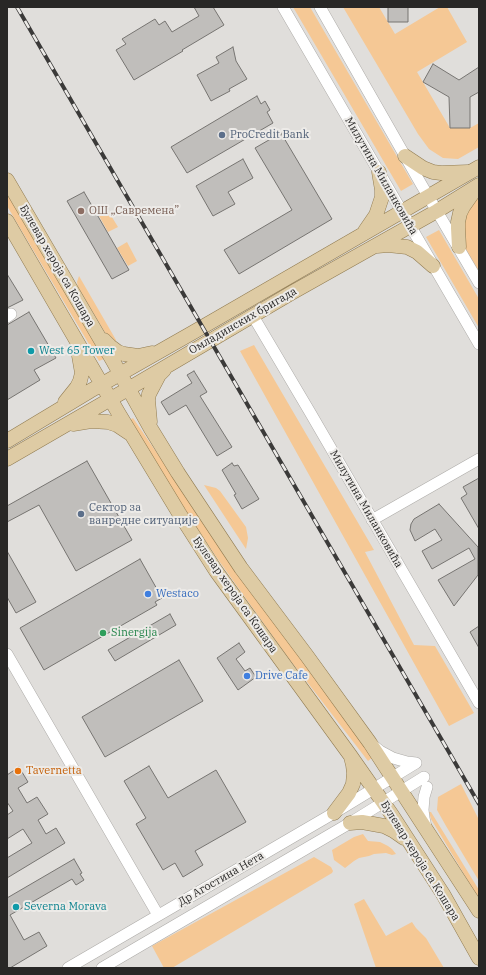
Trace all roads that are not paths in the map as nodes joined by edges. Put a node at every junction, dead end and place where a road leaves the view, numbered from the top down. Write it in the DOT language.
graph roads {
  1 [pos="284,7"];
  2 [pos="320,7"];
  3 [pos="405,156"];
  4 [pos="475,170"];
  5 [pos="379,172"];
  6 [pos="7,180"];
  7 [pos="478,185"];
  8 [pos="428,197"];
  9 [pos="437,211"];
  10 [pos="402,212"];
  11 [pos="7,221"];
  12 [pos="410,226"];
  13 [pos="363,234"];
  14 [pos="373,247"];
  15 [pos="459,247"];
  16 [pos="433,266"];
  17 [pos="479,283"];
  18 [pos="253,316"];
  19 [pos="96,332"];
  20 [pos="75,338"];
  21 [pos="479,344"];
  22 [pos="160,351"];
  23 [pos="170,364"];
  24 [pos="120,375"];
  25 [pos="102,385"];
  26 [pos="128,389"];
  27 [pos="110,399"];
  28 [pos="58,410"];
  29 [pos="66,424"];
  30 [pos="151,428"];
  31 [pos="130,434"];
  32 [pos="7,441"];
  33 [pos="7,459"];
  34 [pos="479,459"];
  35 [pos="372,520"];
  36 [pos="7,654"];
  37 [pos="479,703"];
  38 [pos="370,743"];
  39 [pos="350,755"];
  40 [pos="393,778"];
  41 [pos="374,789"];
  42 [pos="402,791"];
  43 [pos="384,802"];
  44 [pos="334,813"];
  45 [pos="350,823"];
  46 [pos="426,829"];
  47 [pos="409,842"];
  48 [pos="479,912"];
  49 [pos="158,915"];
  50 [pos="479,958"];
  51 [pos="68,968"];
  52 [pos="102,968"];
  1 -- 5 [label="street, Милутина Миланковића"];
  2 -- 3 [label="street"];
  3 -- 4 [label="main road"];
  3 -- 8 [label="street"];
  4 -- 8 [label="main road, Омладинских бригада"];
  5 -- 10 [label="street, Милутина Миланковића"];
  5 -- 13 [label="main road"];
  6 -- 19 [label="main road, Булевар хероја са Кошара"];
  7 -- 9 [label="main road, Омладинских бригада"];
  7 -- 15 [label="main road"];
  8 -- 9 [label="street"];
  8 -- 10 [label="main road, Омладинских бригада"];
  9 -- 12 [label="main road, Омладинских бригада"];
  9 -- 15 [label="street"];
  10 -- 12 [label="street, Милутина Миланковића"];
  10 -- 13 [label="main road, Омладинских бригада"];
  11 -- 20 [label="main road, Булевар хероја са Кошара"];
  12 -- 14 [label="main road, Омладинских бригада"];
  12 -- 16 [label="street, Милутина Миланковића"];
  13 -- 22 [label="main road, Омладинских бригада"];
  14 -- 16 [label="main road"];
  14 -- 18 [label="main road, Омладинских бригада"];
  15 -- 17 [label="street"];
  16 -- 21 [label="street, Милутина Миланковића"];
  18 -- 23 [label="main road, Омладинских бригада"];
  18 -- 35 [label="street, Милутина Миланковића"];
  19 -- 22 [label="main road"];
  19 -- 24 [label="main road, Булевар хероја са Кошара"];
  20 -- 25 [label="main road, Булевар хероја са Кошара"];
  20 -- 28 [label="main road"];
  22 -- 24 [label="main road, Омладинских бригада"];
  23 -- 26 [label="main road, Омладинских бригада"];
  23 -- 30 [label="main road"];
  24 -- 25 [label="main road, Омладинских бригада"];
  24 -- 26 [label="main road, Булевар хероја са Кошара"];
  25 -- 27 [label="main road, Булевар хероја са Кошара"];
  25 -- 28 [label="main road, Омладинских бригада"];
  26 -- 27 [label="main road, Омладинских бригада"];
  26 -- 30 [label="main road, Булевар хероја са Кошара"];
  27 -- 29 [label="main road, Омладинских бригада"];
  27 -- 31 [label="main road, Булевар хероја са Кошара"];
  28 -- 32 [label="main road, Омладинских бригада"];
  29 -- 31 [label="main road"];
  29 -- 33 [label="main road, Омладинских бригада"];
  30 -- 38 [label="main road, Булевар хероја са Кошара"];
  31 -- 39 [label="main road, Булевар хероја са Кошара"];
  34 -- 35 [label="street"];
  35 -- 37 [label="street, Милутина Миланковића"];
  36 -- 49 [label="street"];
  38 -- 40 [label="main road, Булевар хероја са Кошара"];
  38 -- 40 [label="street, Др Агостина Нета"];
  39 -- 41 [label="main road, Булевар хероја са Кошара"];
  39 -- 44 [label="main road"];
  40 -- 41 [label="street, Др Агостина Нета"];
  40 -- 42 [label="main road, Булевар хероја са Кошара"];
  41 -- 43 [label="main road, Булевар хероја са Кошара"];
  41 -- 44 [label="street, Др Агостина Нета"];
  42 -- 43 [label="street, Др Агостина Нета"];
  42 -- 46 [label="main road, Булевар хероја са Кошара"];
  42 -- 46 [label="street, Др Агостина Нета"];
  43 -- 45 [label="street, Др Агостина Нета"];
  43 -- 47 [label="main road, Булевар хероја са Кошара"];
  44 -- 49 [label="street, Др Агостина Нета"];
  45 -- 47 [label="main road"];
  45 -- 52 [label="street, Др Агостина Нета"];
  46 -- 48 [label="main road, Булевар хероја са Кошара"];
  47 -- 50 [label="main road, Булевар хероја са Кошара"];
  49 -- 51 [label="street, Др Агостина Нета"];
}
